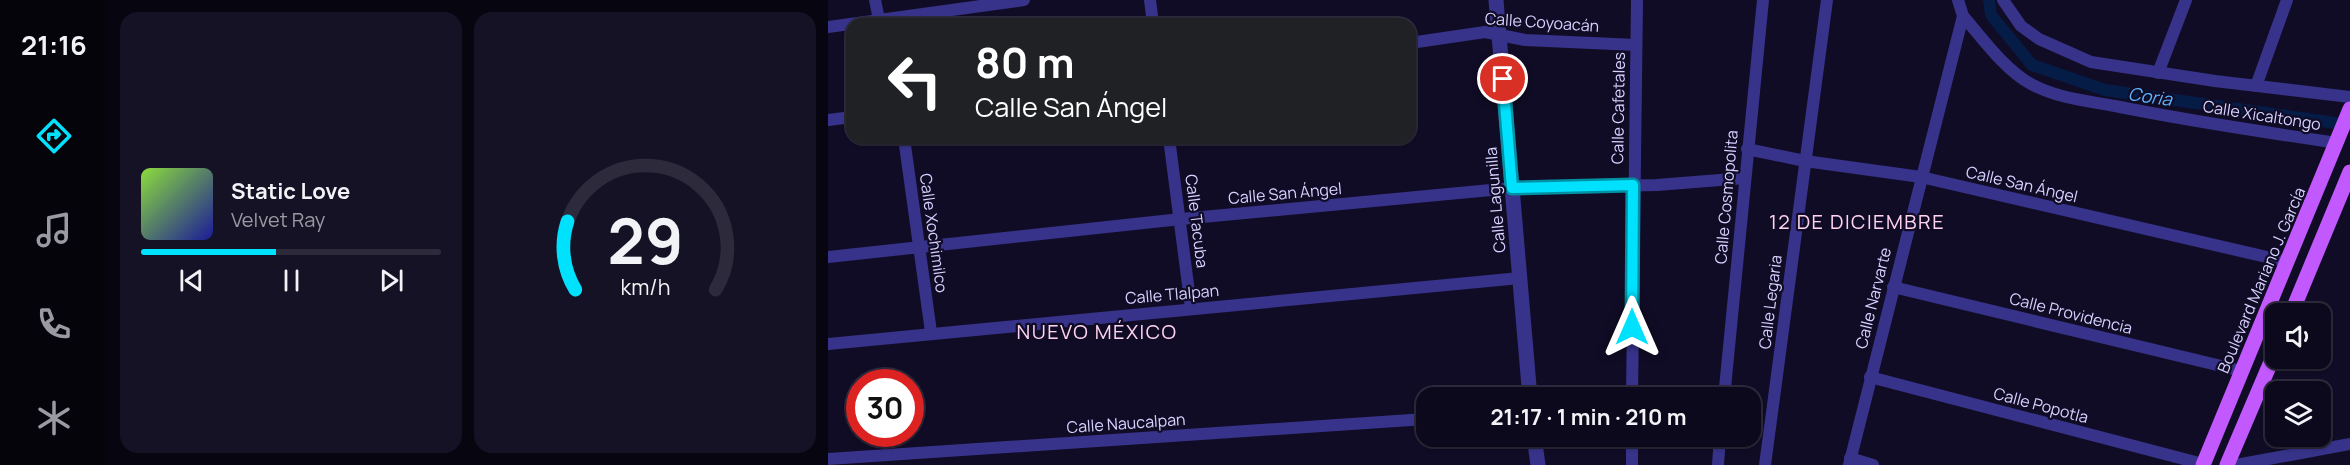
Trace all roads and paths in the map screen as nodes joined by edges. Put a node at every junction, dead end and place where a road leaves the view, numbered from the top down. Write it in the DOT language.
graph roads {
  1 [pos="875,0"];
  2 [pos="1024,0"];
  3 [pos="1150,0"];
  4 [pos="1496,0"];
  5 [pos="1637,0"];
  6 [pos="1763,0"];
  7 [pos="1827,0"];
  8 [pos="1958,0"];
  9 [pos="2003,0"];
  10 [pos="2186,0"];
  11 [pos="2287,0"];
  12 [pos="1963,16"];
  13 [pos="879,18"];
  14 [pos="906,18"];
  15 [pos="1152,18"];
  16 [pos="846,25"];
  17 [pos="828,27"];
  18 [pos="1499,35"];
  19 [pos="1416,41"];
  20 [pos="1636,45"];
  21 [pos="2158,74"];
  22 [pos="2256,86"];
  23 [pos="2350,97"];
  24 [pos="2350,112"];
  25 [pos="846,118"];
  26 [pos="828,120"];
  27 [pos="2340,137"];
  28 [pos="905,144"];
  29 [pos="1170,144"];
  30 [pos="1747,149"];
  31 [pos="1805,161"];
  32 [pos="2350,172"];
  33 [pos="1921,177"];
  34 [pos="1745,178"];
  35 [pos="1633,185"];
  36 [pos="1512,188"];
  37 [pos="1181,219"];
  38 [pos="920,247"];
  39 [pos="828,257"];
  40 [pos="2288,262"];
  41 [pos="1520,278"];
  42 [pos="1893,286"];
  43 [pos="2296,303"];
  44 [pos="1191,308"];
  45 [pos="931,332"];
  46 [pos="828,344"];
  47 [pos="2268,369"];
  48 [pos="2242,371"];
  49 [pos="1870,377"];
  50 [pos="1529,387"];
  51 [pos="1632,387"];
  52 [pos="1725,387"];
  53 [pos="1416,420"];
  54 [pos="2350,444"];
  55 [pos="1536,447"];
  56 [pos="1632,447"];
  57 [pos="1719,447"];
  58 [pos="828,459"];
  59 [pos="1849,462"];
  60 [pos="1538,465"];
  61 [pos="1632,465"];
  62 [pos="1718,465"];
  63 [pos="1765,465"];
  64 [pos="1873,465"];
  65 [pos="2203,465"];
  66 [pos="2227,465"];
  67 [pos="2236,465"];
  1 -- 13 [label="street"];
  2 -- 14 [label="street"];
  3 -- 15 [label="street"];
  4 -- 18 [label="street, Calle Lagunilla"];
  5 -- 20 [label="street, Calle Cafetales"];
  6 -- 30 [label="street, Calle Cosmopolita"];
  7 -- 31 [label="street, Calle Legaria"];
  8 -- 12 [label="street"];
  9 -- 21 [label="street, Calle Xicaltongo"];
  10 -- 21 [label="street"];
  11 -- 22 [label="street"];
  12 -- 27 [label="street, Calle Xicaltongo"];
  12 -- 33 [label="street, Calle Narvarte"];
  16 -- 17 [label="street"];
  18 -- 19 [label="street, Calle Coyoacán"];
  18 -- 20 [label="street, Calle Coyoacán"];
  18 -- 36 [label="street, Calle Lagunilla"];
  20 -- 35 [label="street, Calle Cafetales"];
  21 -- 22 [label="street, Calle Xicaltongo"];
  22 -- 23 [label="street, Calle Xicaltongo"];
  24 -- 27 [label="main road, Boulevard Mariano J. García"];
  25 -- 26 [label="street"];
  27 -- 40 [label="main road, Boulevard Mariano J. García"];
  28 -- 38 [label="street, Calle Xochimilco"];
  29 -- 37 [label="street, Calle Tacuba"];
  30 -- 31 [label="street, Calle San Ángel"];
  30 -- 34 [label="street, Calle Cosmopolita"];
  31 -- 33 [label="street, Calle San Ángel"];
  31 -- 63 [label="street, Calle Legaria"];
  32 -- 43 [label="main road"];
  33 -- 40 [label="street, Calle San Ángel"];
  33 -- 42 [label="street, Calle Narvarte"];
  34 -- 35 [label="street, Calle San Ángel"];
  34 -- 52 [label="street, Calle Cosmopolita"];
  35 -- 36 [label="street, Calle San Ángel"];
  35 -- 51 [label="street, Calle Cafetales"];
  36 -- 37 [label="street, Calle San Ángel"];
  36 -- 41 [label="street, Calle Lagunilla"];
  37 -- 38 [label="street, Calle San Ángel"];
  37 -- 44 [label="street, Calle Tacuba"];
  38 -- 39 [label="street, Calle San Ángel"];
  38 -- 45 [label="street, Calle Xochimilco"];
  40 -- 48 [label="main road, Boulevard Mariano J. García"];
  41 -- 44 [label="street, Calle Tlalpan"];
  41 -- 50 [label="street, Calle Lagunilla"];
  42 -- 48 [label="street, Calle Providencia"];
  42 -- 49 [label="street, Calle Narvarte"];
  44 -- 45 [label="street, Calle Tlalpan"];
  45 -- 46 [label="street, Calle Tlalpan"];
  47 -- 66 [label="main road"];
  48 -- 65 [label="main road, Boulevard Mariano J. García"];
  49 -- 59 [label="street, Calle Narvarte"];
  49 -- 65 [label="street, Calle Popotla"];
  53 -- 58 [label="street, Calle Naucalpan"];
  54 -- 67 [label="street"];
  55 -- 60 [label="street"];
  56 -- 61 [label="street"];
  57 -- 62 [label="street"];
  59 -- 64 [label="street"];
}
